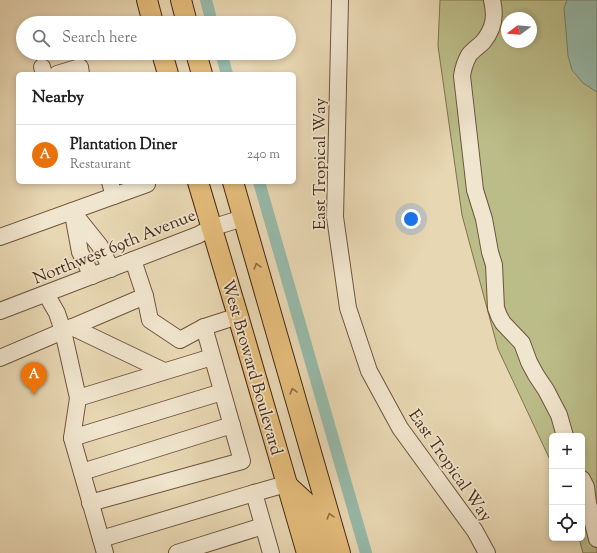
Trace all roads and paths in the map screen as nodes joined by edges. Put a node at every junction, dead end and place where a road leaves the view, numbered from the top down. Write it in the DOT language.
graph roads {
  1 [pos="147,0"];
  2 [pos="181,0"];
  3 [pos="340,0"];
  4 [pos="492,0"];
  5 [pos="151,16"];
  6 [pos="185,16"];
  7 [pos="164,60"];
  8 [pos="198,60"];
  9 [pos="64,72"];
  10 [pos="81,72"];
  11 [pos="167,72"];
  12 [pos="201,72"];
  13 [pos="147,184"];
  14 [pos="199,184"];
  15 [pos="234,184"];
  16 [pos="112,189"];
  17 [pos="72,211"];
  18 [pos="243,218"];
  19 [pos="211,228"];
  20 [pos="0,236"];
  21 [pos="133,260"];
  22 [pos="111,268"];
  23 [pos="92,276"];
  24 [pos="46,294"];
  25 [pos="145,296"];
  26 [pos="0,311"];
  27 [pos="238,316"];
  28 [pos="204,327"];
  29 [pos="67,329"];
  30 [pos="212,357"];
  31 [pos="0,358"];
  32 [pos="164,371"];
  33 [pos="222,392"];
  34 [pos="78,398"];
  35 [pos="232,425"];
  36 [pos="565,433"];
  37 [pos="72,438"];
  38 [pos="82,472"];
  39 [pos="286,484"];
  40 [pos="585,485"];
  41 [pos="254,493"];
  42 [pos="90,503"];
  43 [pos="263,526"];
  44 [pos="597,539"];
  45 [pos="103,546"];
  46 [pos="177,553"];
  47 [pos="271,553"];
  48 [pos="306,553"];
  49 [pos="325,553"];
  50 [pos="340,553"];
  51 [pos="487,553"];
  1 -- 5 [label="main road"];
  2 -- 6 [label="main road"];
  3 -- 51 [label="street, East Tropical Way"];
  4 -- 36 [label="street"];
  7 -- 11 [label="main road"];
  8 -- 12 [label="main road"];
  9 -- 10 [label="street"];
  13 -- 16 [label="street"];
  14 -- 19 [label="main road, West Broward Boulevard"];
  15 -- 18 [label="main road, West Broward Boulevard"];
  16 -- 17 [label="street"];
  17 -- 20 [label="street"];
  17 -- 22 [label="street"];
  17 -- 23 [label="street"];
  18 -- 19 [label="street, Northwest 69th Avenue"];
  50 -- 18 [label="main road, West Broward Boulevard, one-way"];
  19 -- 21 [label="street, Northwest 69th Avenue"];
  19 -- 27 [label="main road, West Broward Boulevard"];
  21 -- 22 [label="street, Northwest 69th Avenue"];
  21 -- 25 [label="street"];
  22 -- 23 [label="street, Northwest 69th Avenue"];
  23 -- 24 [label="street, Northwest 69th Avenue"];
  24 -- 26 [label="street, Northwest 69th Avenue"];
  24 -- 29 [label="street"];
  25 -- 28 [label="street"];
  25 -- 29 [label="street"];
  27 -- 28 [label="street"];
  27 -- 39 [label="main road, West Broward Boulevard"];
  28 -- 30 [label="street"];
  29 -- 31 [label="street"];
  29 -- 32 [label="street"];
  29 -- 34 [label="street"];
  30 -- 32 [label="street"];
  30 -- 33 [label="street"];
  32 -- 34 [label="street"];
  33 -- 35 [label="street"];
  33 -- 37 [label="street"];
  34 -- 37 [label="street"];
  35 -- 38 [label="street"];
  35 -- 42 [label="street"];
  37 -- 38 [label="street"];
  38 -- 42 [label="street"];
  39 -- 41 [label="street"];
  39 -- 48 [label="main road, West Broward Boulevard"];
  39 -- 49 [label="main road"];
  40 -- 44 [label="street"];
  41 -- 43 [label="street"];
  41 -- 45 [label="street"];
  42 -- 45 [label="street"];
  43 -- 46 [label="street"];
  43 -- 47 [label="street"];
}
